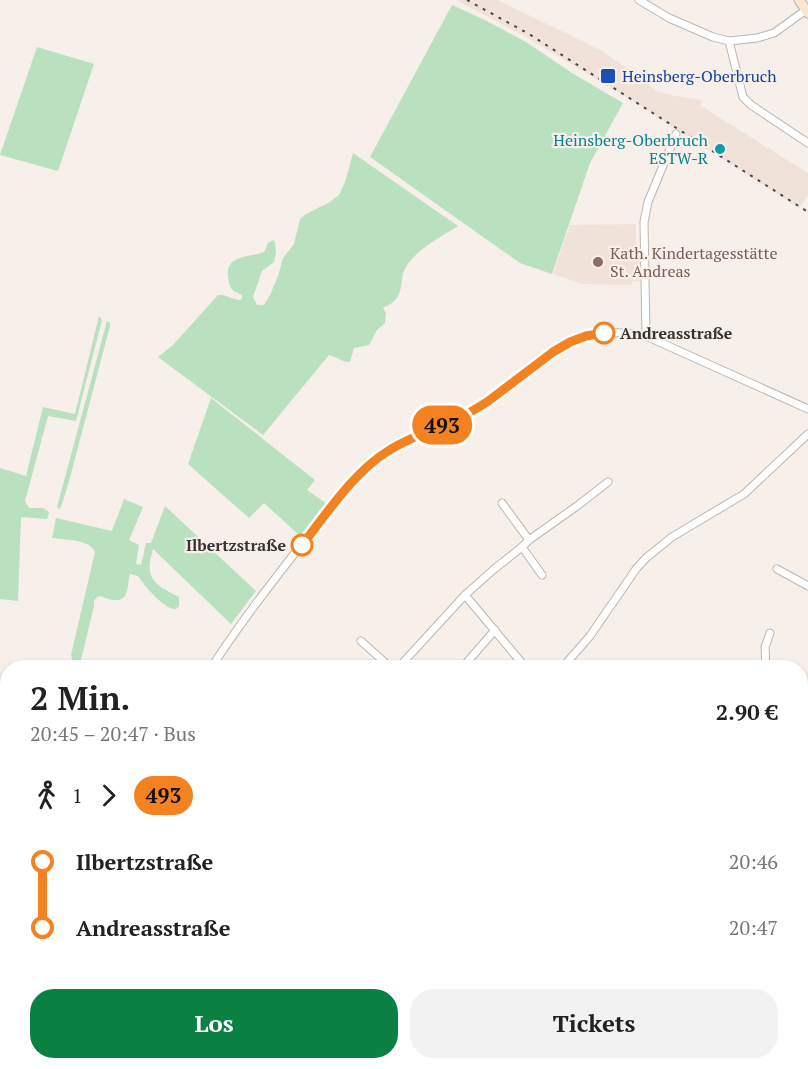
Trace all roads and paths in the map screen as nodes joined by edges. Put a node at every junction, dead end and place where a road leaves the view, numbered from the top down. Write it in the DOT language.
graph roads {
  1 [pos="639,0"];
  2 [pos="799,0"];
  3 [pos="807,12"];
  4 [pos="729,41"];
  5 [pos="676,134"];
  6 [pos="808,143"];
  7 [pos="646,336"];
  8 [pos="808,409"];
  9 [pos="808,434"];
  10 [pos="608,482"];
  11 [pos="502,502"];
  12 [pos="529,540"];
  13 [pos="522,547"];
  14 [pos="777,569"];
  15 [pos="542,576"];
  16 [pos="808,586"];
  17 [pos="465,595"];
  18 [pos="495,630"];
  19 [pos="770,633"];
  20 [pos="361,641"];
  21 [pos="217,660"];
  22 [pos="382,660"];
  23 [pos="405,660"];
  24 [pos="469,660"];
  25 [pos="519,660"];
  26 [pos="569,660"];
  27 [pos="766,660"];
  1 -- 4 [label="street"];
  2 -- 3 [label="main road"];
  3 -- 4 [label="street"];
  4 -- 6 [label="street"];
  5 -- 7 [label="street"];
  7 -- 8 [label="street"];
  7 -- 21 [label="street"];
  9 -- 26 [label="street"];
  10 -- 12 [label="street"];
  11 -- 12 [label="street"];
  12 -- 13 [label="street"];
  13 -- 15 [label="street"];
  13 -- 17 [label="street"];
  14 -- 16 [label="street"];
  17 -- 18 [label="street"];
  17 -- 23 [label="street"];
  18 -- 24 [label="street"];
  18 -- 25 [label="street"];
  19 -- 27 [label="street"];
  20 -- 22 [label="street"];
}
